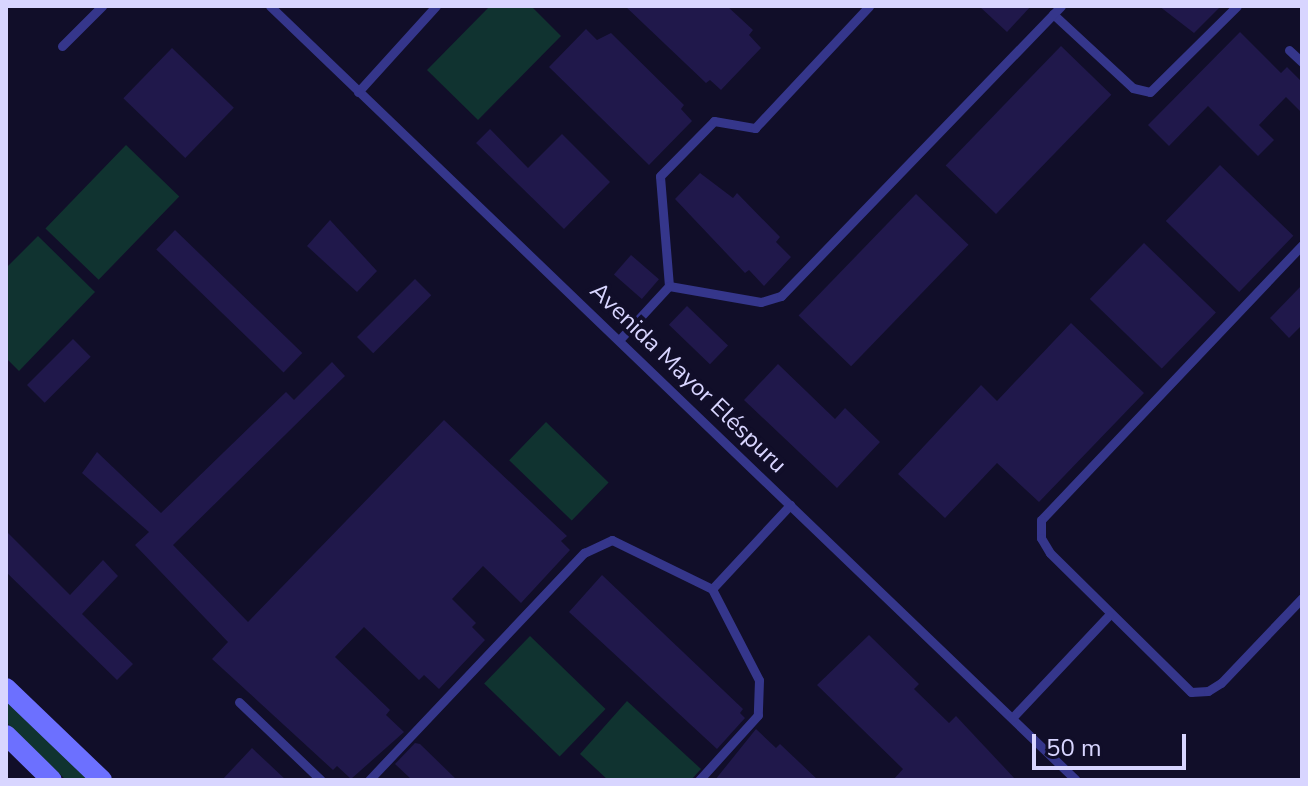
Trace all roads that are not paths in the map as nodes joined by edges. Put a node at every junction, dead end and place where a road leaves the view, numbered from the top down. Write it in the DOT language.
graph roads {
  1 [pos="102,6"];
  2 [pos="270,6"];
  3 [pos="436,6"];
  4 [pos="869,6"];
  5 [pos="1061,6"];
  6 [pos="1237,6"];
  7 [pos="1053,14"];
  8 [pos="62,46"];
  9 [pos="1289,50"];
  10 [pos="1302,62"];
  11 [pos="358,92"];
  12 [pos="1302,245"];
  13 [pos="669,286"];
  14 [pos="621,338"];
  15 [pos="790,505"];
  16 [pos="712,589"];
  17 [pos="1302,598"];
  18 [pos="1109,615"];
  19 [pos="6,688"];
  20 [pos="239,702"];
  21 [pos="1012,718"];
  22 [pos="6,735"];
  23 [pos="52,780"];
  24 [pos="102,780"];
  25 [pos="321,780"];
  26 [pos="369,780"];
  27 [pos="699,780"];
  28 [pos="1076,780"];
  1 -- 8 [label="lane"];
  2 -- 11 [label="lane, Avenida Mayor Eléspuru"];
  3 -- 11 [label="lane"];
  4 -- 13 [label="lane"];
  5 -- 7 [label="lane"];
  6 -- 7 [label="lane"];
  7 -- 13 [label="lane"];
  9 -- 10 [label="lane"];
  11 -- 14 [label="lane, Avenida Mayor Eléspuru"];
  12 -- 18 [label="lane"];
  13 -- 14 [label="lane"];
  14 -- 15 [label="lane, Avenida Mayor Eléspuru"];
  15 -- 16 [label="lane"];
  15 -- 21 [label="lane, Avenida Mayor Eléspuru"];
  16 -- 26 [label="lane"];
  16 -- 27 [label="lane"];
  17 -- 18 [label="lane"];
  18 -- 21 [label="lane"];
  19 -- 24 [label="main road"];
  20 -- 25 [label="lane"];
  21 -- 28 [label="lane, Avenida Mayor Eléspuru"];
  22 -- 23 [label="main road"];
}
